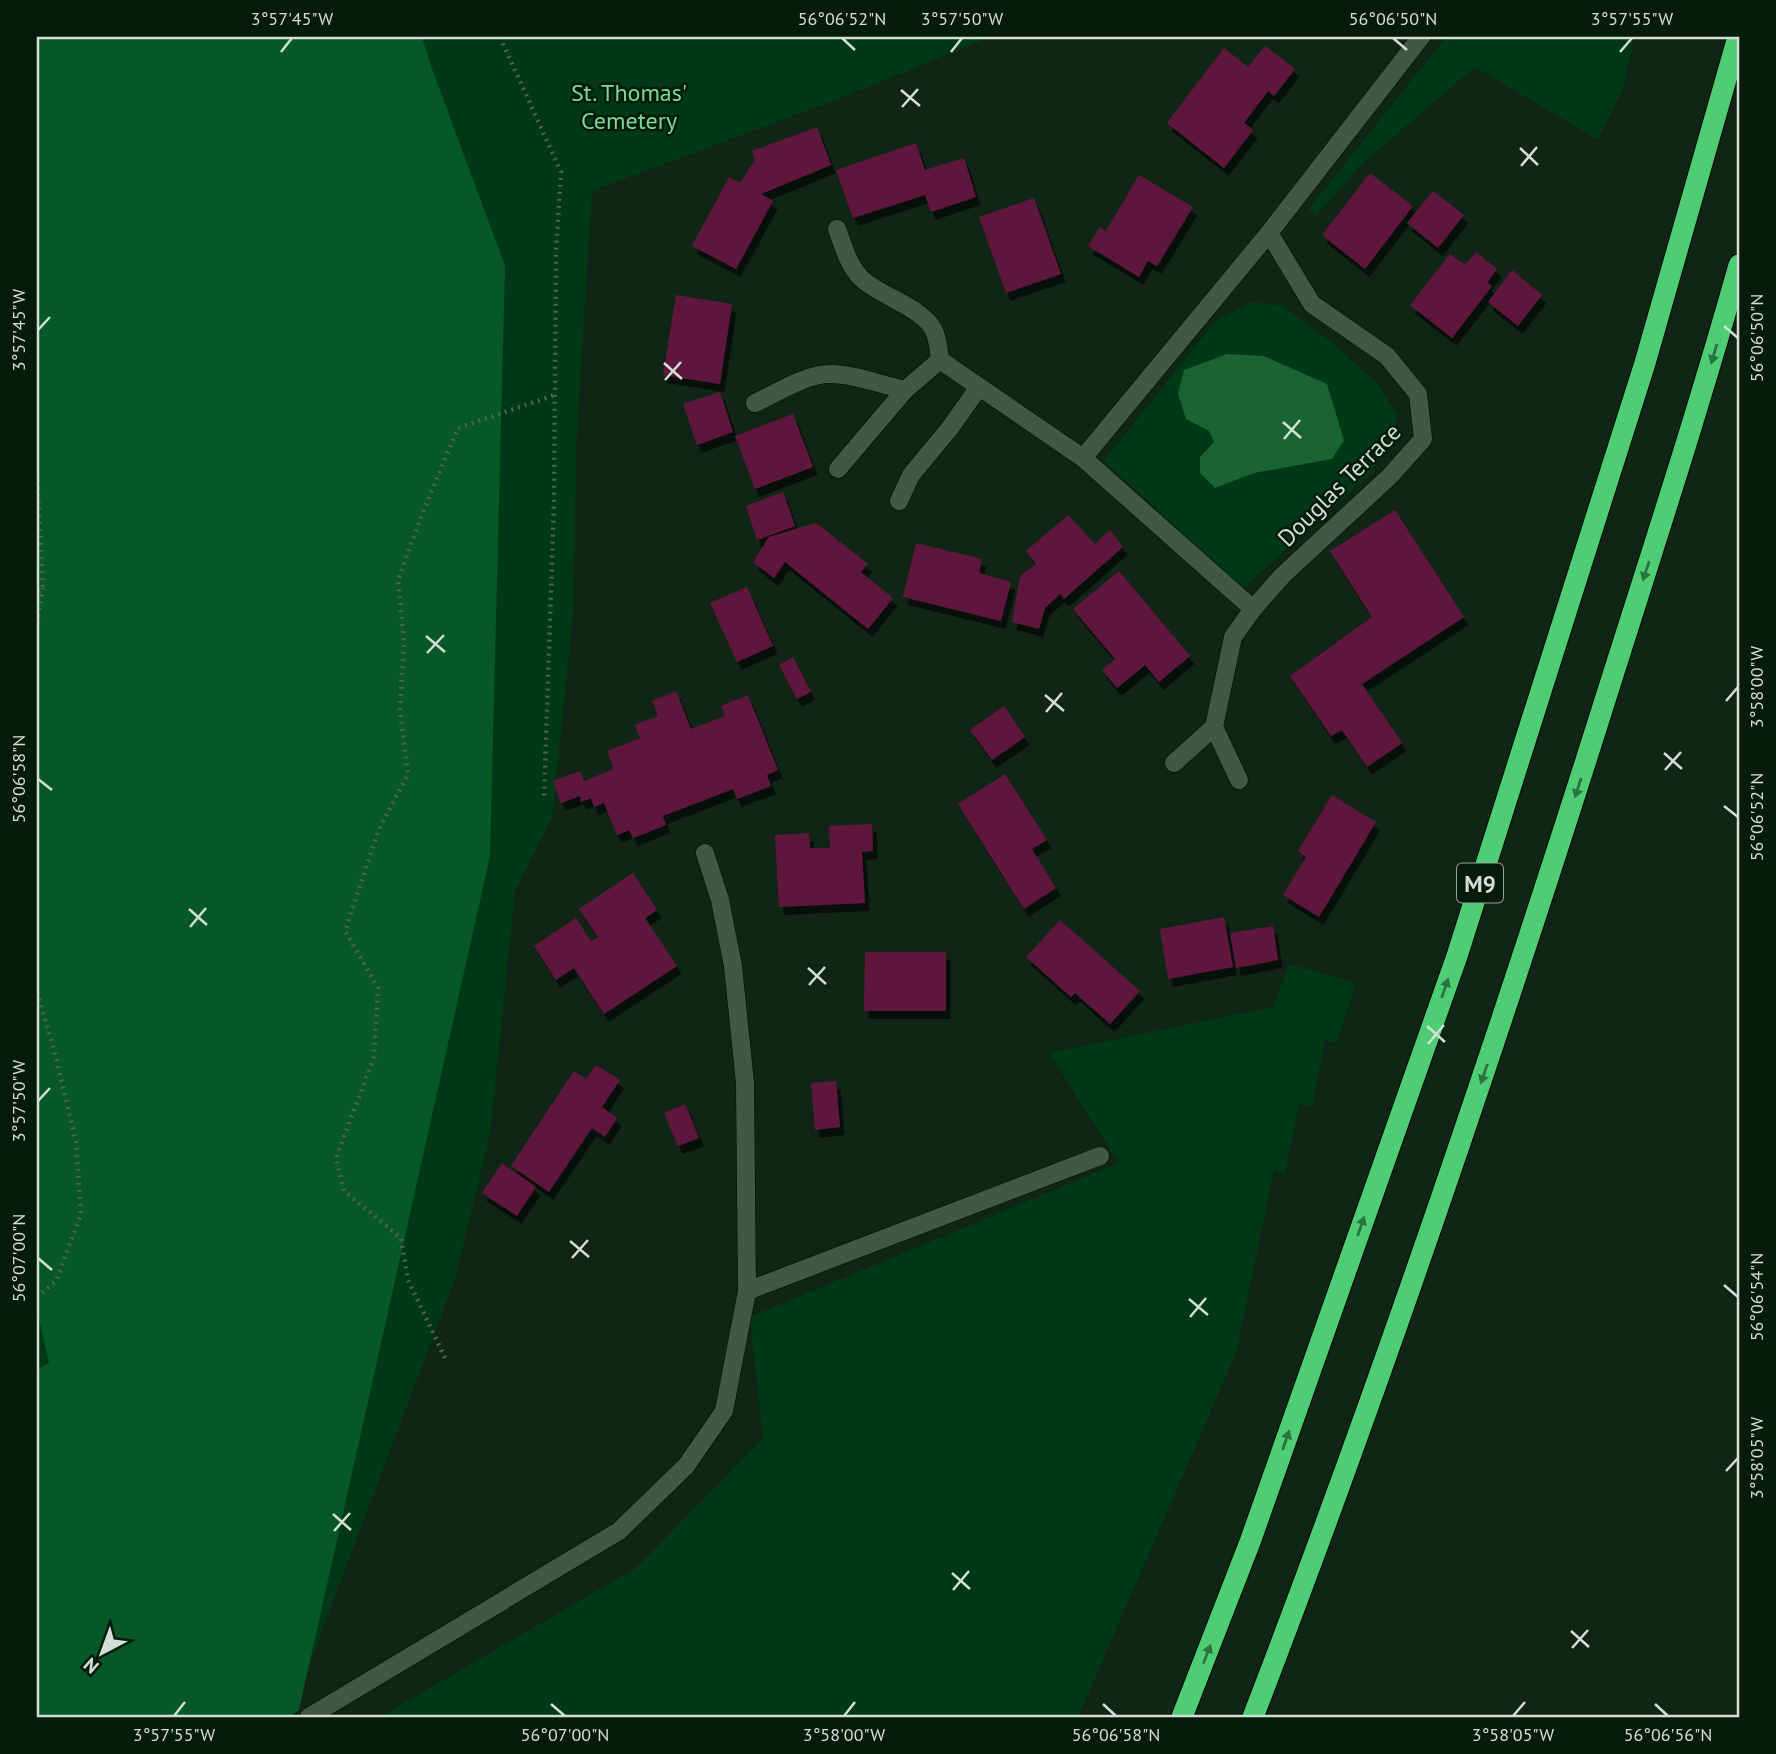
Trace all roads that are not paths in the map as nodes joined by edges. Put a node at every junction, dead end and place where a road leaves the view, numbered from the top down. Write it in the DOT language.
graph roads {
  1 [pos="1421,37"];
  2 [pos="1738,37"];
  3 [pos="837,229"];
  4 [pos="1269,233"];
  5 [pos="1739,265"];
  6 [pos="940,360"];
  7 [pos="979,387"];
  8 [pos="905,390"];
  9 [pos="755,403"];
  10 [pos="1083,458"];
  11 [pos="838,470"];
  12 [pos="899,501"];
  13 [pos="1252,609"];
  14 [pos="1214,727"];
  15 [pos="1174,763"];
  16 [pos="1239,780"];
  17 [pos="705,853"];
  18 [pos="1100,1156"];
  19 [pos="747,1292"];
  20 [pos="309,1717"];
  21 [pos="1182,1717"];
  22 [pos="1253,1717"];
  1 -- 4 [label="street"];
  21 -- 2 [label="highway, M9, one-way"];
  3 -- 6 [label="street"];
  4 -- 10 [label="street"];
  4 -- 13 [label="street, Douglas Terrace"];
  5 -- 22 [label="highway, one-way"];
  6 -- 7 [label="street"];
  6 -- 8 [label="street"];
  7 -- 10 [label="street"];
  7 -- 12 [label="street"];
  8 -- 9 [label="street"];
  8 -- 11 [label="street"];
  10 -- 13 [label="street"];
  13 -- 14 [label="street, Douglas Terrace"];
  14 -- 15 [label="street"];
  14 -- 16 [label="street"];
  17 -- 19 [label="street"];
  18 -- 19 [label="street"];
  19 -- 20 [label="street"];
}
